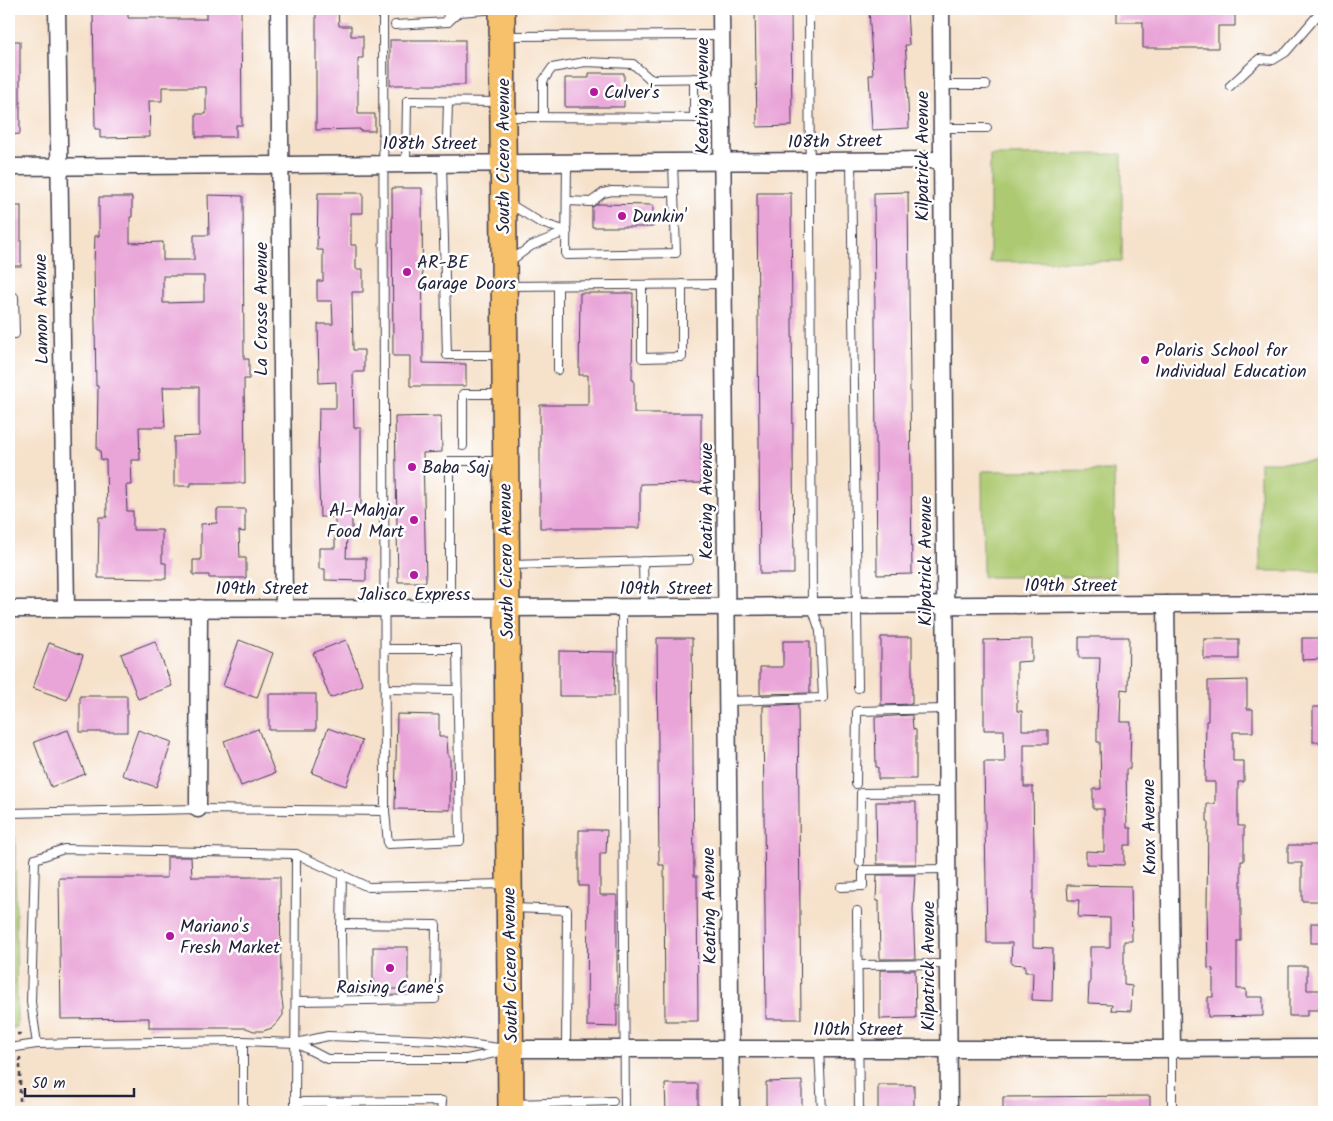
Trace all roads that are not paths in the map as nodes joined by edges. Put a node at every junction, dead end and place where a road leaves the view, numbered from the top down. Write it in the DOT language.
graph roads {
  1 [pos="57,9"];
  2 [pos="278,9"];
  3 [pos="383,9"];
  4 [pos="447,9"];
  5 [pos="502,9"];
  6 [pos="722,9"];
  7 [pos="809,9"];
  8 [pos="941,9"];
  9 [pos="1323,9"];
  10 [pos="448,22"];
  11 [pos="395,25"];
  12 [pos="722,35"];
  13 [pos="502,36"];
  14 [pos="694,78"];
  15 [pos="722,78"];
  16 [pos="942,85"];
  17 [pos="986,85"];
  18 [pos="1230,86"];
  19 [pos="448,102"];
  20 [pos="503,109"];
  21 [pos="543,117"];
  22 [pos="694,118"];
  23 [pos="722,118"];
  24 [pos="942,128"];
  25 [pos="987,128"];
  26 [pos="448,138"];
  27 [pos="942,160"];
  28 [pos="810,161"];
  29 [pos="851,161"];
  30 [pos="503,162"];
  31 [pos="567,162"];
  32 [pos="674,162"];
  33 [pos="723,162"];
  34 [pos="384,163"];
  35 [pos="406,163"];
  36 [pos="442,163"];
  37 [pos="280,164"];
  38 [pos="9,167"];
  39 [pos="58,167"];
  40 [pos="674,192"];
  41 [pos="503,200"];
  42 [pos="567,201"];
  43 [pos="566,231"];
  44 [pos="504,276"];
  45 [pos="682,284"];
  46 [pos="724,284"];
  47 [pos="642,285"];
  48 [pos="558,286"];
  49 [pos="9,297"];
  50 [pos="9,334"];
  51 [pos="504,355"];
  52 [pos="558,370"];
  53 [pos="505,394"];
  54 [pos="463,446"];
  55 [pos="505,461"];
  56 [pos="689,560"];
  57 [pos="643,561"];
  58 [pos="506,565"];
  59 [pos="1324,603"];
  60 [pos="1166,604"];
  61 [pos="812,606"];
  62 [pos="858,606"];
  63 [pos="945,606"];
  64 [pos="727,607"];
  65 [pos="66,608"];
  66 [pos="199,608"];
  67 [pos="284,608"];
  68 [pos="385,608"];
  69 [pos="450,608"];
  70 [pos="506,608"];
  71 [pos="622,608"];
  72 [pos="644,608"];
  73 [pos="9,609"];
  74 [pos="385,649"];
  75 [pos="858,688"];
  76 [pos="385,689"];
  77 [pos="458,690"];
  78 [pos="728,701"];
  79 [pos="946,709"];
  80 [pos="856,784"];
  81 [pos="947,792"];
  82 [pos="198,809"];
  83 [pos="385,811"];
  84 [pos="9,814"];
  85 [pos="296,854"];
  86 [pos="860,862"];
  87 [pos="947,869"];
  88 [pos="342,874"];
  89 [pos="841,887"];
  90 [pos="509,896"];
  91 [pos="857,911"];
  92 [pos="341,924"];
  93 [pos="948,964"];
  94 [pos="858,965"];
  95 [pos="296,1001"];
  96 [pos="342,1001"];
  97 [pos="243,1040"];
  98 [pos="296,1043"];
  99 [pos="36,1044"];
  100 [pos="9,1048"];
  101 [pos="1324,1048"];
  102 [pos="511,1049"];
  103 [pos="566,1049"];
  104 [pos="624,1049"];
  105 [pos="731,1049"];
  106 [pos="819,1049"];
  107 [pos="858,1049"];
  108 [pos="948,1049"];
  109 [pos="1172,1049"];
  110 [pos="613,1101"];
  111 [pos="295,1102"];
  112 [pos="330,1102"];
  113 [pos="511,1108"];
  114 [pos="243,1112"];
  115 [pos="295,1112"];
  116 [pos="330,1112"];
  117 [pos="442,1112"];
  118 [pos="625,1112"];
  119 [pos="731,1112"];
  120 [pos="822,1112"];
  121 [pos="859,1112"];
  122 [pos="949,1112"];
  123 [pos="1172,1112"];
  1 -- 39 [label="street, Lamon Avenue"];
  2 -- 37 [label="street, La Crosse Avenue"];
  3 -- 34 [label="lane"];
  4 -- 10 [label="lane"];
  5 -- 10 [label="lane"];
  5 -- 13 [label="main road, South Cicero Avenue"];
  6 -- 12 [label="street, Keating Avenue"];
  7 -- 28 [label="lane"];
  8 -- 16 [label="street, Kilpatrick Avenue"];
  9 -- 18 [label="lane"];
  10 -- 11 [label="lane"];
  12 -- 13 [label="lane"];
  12 -- 15 [label="street, Keating Avenue"];
  13 -- 20 [label="main road, South Cicero Avenue"];
  14 -- 15 [label="lane"];
  14 -- 21 [label="lane"];
  14 -- 22 [label="lane"];
  15 -- 23 [label="street, Keating Avenue"];
  16 -- 17 [label="lane"];
  16 -- 24 [label="street, Kilpatrick Avenue"];
  19 -- 20 [label="lane"];
  19 -- 26 [label="lane"];
  19 -- 35 [label="lane"];
  20 -- 21 [label="lane"];
  20 -- 30 [label="main road, South Cicero Avenue"];
  21 -- 22 [label="lane"];
  22 -- 23 [label="lane"];
  23 -- 33 [label="street, Keating Avenue"];
  24 -- 25 [label="lane"];
  24 -- 27 [label="street, Kilpatrick Avenue"];
  27 -- 29 [label="street, 108th Street"];
  27 -- 63 [label="street, Kilpatrick Avenue"];
  28 -- 29 [label="street, 108th Street"];
  28 -- 33 [label="street, 108th Street"];
  28 -- 61 [label="lane"];
  29 -- 62 [label="lane"];
  30 -- 31 [label="street, 108th Street"];
  30 -- 36 [label="street, 108th Street"];
  30 -- 41 [label="main road, South Cicero Avenue"];
  31 -- 32 [label="street, 108th Street"];
  31 -- 42 [label="lane"];
  32 -- 33 [label="street, 108th Street"];
  32 -- 40 [label="lane"];
  33 -- 46 [label="street, Keating Avenue"];
  34 -- 35 [label="street, 108th Street"];
  34 -- 37 [label="street, 108th Street"];
  34 -- 68 [label="lane"];
  35 -- 36 [label="street, 108th Street"];
  36 -- 51 [label="lane"];
  37 -- 39 [label="street, 108th Street"];
  37 -- 67 [label="street, La Crosse Avenue"];
  38 -- 39 [label="street, 108th Street"];
  39 -- 65 [label="street, Lamon Avenue"];
  40 -- 42 [label="lane"];
  40 -- 43 [label="lane"];
  41 -- 43 [label="lane"];
  41 -- 44 [label="main road, South Cicero Avenue"];
  42 -- 43 [label="lane"];
  43 -- 44 [label="lane"];
  44 -- 48 [label="lane"];
  44 -- 51 [label="main road, South Cicero Avenue"];
  45 -- 46 [label="lane"];
  45 -- 47 [label="lane"];
  45 -- 47 [label="lane"];
  46 -- 64 [label="street, Keating Avenue"];
  47 -- 48 [label="lane"];
  48 -- 52 [label="lane"];
  49 -- 50 [label="lane"];
  51 -- 53 [label="main road, South Cicero Avenue"];
  53 -- 54 [label="lane"];
  53 -- 55 [label="main road, South Cicero Avenue"];
  55 -- 58 [label="main road, South Cicero Avenue"];
  55 -- 69 [label="lane"];
  56 -- 57 [label="lane"];
  57 -- 58 [label="lane"];
  57 -- 72 [label="lane"];
  58 -- 70 [label="main road, South Cicero Avenue"];
  59 -- 60 [label="street, 109th Street"];
  60 -- 63 [label="street, 109th Street"];
  60 -- 109 [label="street, Knox Avenue"];
  61 -- 62 [label="street, 109th Street"];
  61 -- 64 [label="street, 109th Street"];
  61 -- 78 [label="lane"];
  62 -- 63 [label="street, 109th Street"];
  62 -- 75 [label="lane"];
  63 -- 79 [label="street, Kilpatrick Avenue"];
  64 -- 72 [label="street, 109th Street"];
  64 -- 78 [label="street, Keating Avenue"];
  65 -- 66 [label="street, 109th Street"];
  65 -- 73 [label="street, 109th Street"];
  66 -- 67 [label="street, 109th Street"];
  66 -- 82 [label="street"];
  67 -- 68 [label="street, 109th Street"];
  68 -- 69 [label="street, 109th Street"];
  68 -- 74 [label="lane"];
  69 -- 70 [label="street, 109th Street"];
  70 -- 71 [label="street, 109th Street"];
  70 -- 90 [label="main road, South Cicero Avenue"];
  71 -- 72 [label="street, 109th Street"];
  71 -- 104 [label="lane"];
  74 -- 76 [label="lane"];
  74 -- 77 [label="lane"];
  76 -- 77 [label="lane"];
  76 -- 83 [label="lane"];
  77 -- 83 [label="lane"];
  78 -- 105 [label="street, Keating Avenue"];
  79 -- 80 [label="lane"];
  79 -- 81 [label="street, Kilpatrick Avenue"];
  81 -- 86 [label="lane"];
  81 -- 87 [label="street, Kilpatrick Avenue"];
  82 -- 83 [label="lane"];
  82 -- 84 [label="lane"];
  85 -- 88 [label="lane"];
  85 -- 95 [label="lane"];
  85 -- 99 [label="lane"];
  87 -- 89 [label="lane"];
  87 -- 93 [label="street, Kilpatrick Avenue"];
  88 -- 90 [label="lane"];
  88 -- 92 [label="lane"];
  90 -- 102 [label="main road, South Cicero Avenue"];
  90 -- 103 [label="lane"];
  91 -- 94 [label="lane"];
  92 -- 96 [label="lane"];
  92 -- 96 [label="lane"];
  93 -- 94 [label="lane"];
  93 -- 108 [label="street, Kilpatrick Avenue"];
  94 -- 107 [label="lane"];
  95 -- 96 [label="lane"];
  95 -- 98 [label="lane"];
  97 -- 98 [label="lane"];
  97 -- 99 [label="lane"];
  97 -- 114 [label="lane"];
  98 -- 102 [label="lane"];
  98 -- 102 [label="lane"];
  98 -- 111 [label="lane"];
  99 -- 100 [label="lane"];
  101 -- 109 [label="street, 110th Street"];
  102 -- 103 [label="street, 110th Street"];
  102 -- 113 [label="main road, South Cicero Avenue"];
  103 -- 104 [label="street, 110th Street"];
  104 -- 105 [label="street, 110th Street"];
  104 -- 118 [label="lane"];
  105 -- 106 [label="street, 110th Street"];
  105 -- 119 [label="street, Keating Avenue"];
  106 -- 107 [label="street, 110th Street"];
  106 -- 120 [label="lane"];
  107 -- 108 [label="street, 110th Street"];
  107 -- 121 [label="lane"];
  108 -- 109 [label="street, 110th Street"];
  108 -- 122 [label="street, Kilpatrick Avenue"];
  109 -- 123 [label="lane"];
  110 -- 113 [label="lane"];
  111 -- 112 [label="lane"];
  111 -- 115 [label="lane"];
  112 -- 116 [label="lane"];
  112 -- 117 [label="lane"];
}
